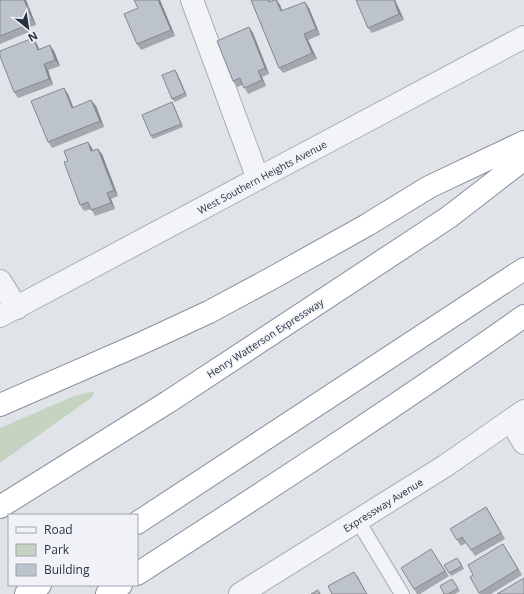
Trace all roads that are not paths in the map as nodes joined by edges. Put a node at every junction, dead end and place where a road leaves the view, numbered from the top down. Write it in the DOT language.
graph roads {
  1 [pos="192,0"];
  2 [pos="524,37"];
  3 [pos="524,142"];
  4 [pos="524,159"];
  5 [pos="258,179"];
  6 [pos="524,269"];
  7 [pos="0,281"];
  8 [pos="8,312"];
  9 [pos="524,316"];
  10 [pos="0,405"];
  11 [pos="517,416"];
  12 [pos="524,444"];
  13 [pos="0,507"];
  14 [pos="358,521"];
  15 [pos="138,522"];
  16 [pos="138,573"];
  17 [pos="38,586"];
  18 [pos="119,586"];
  19 [pos="26,594"];
  20 [pos="107,594"];
  21 [pos="240,594"];
  22 [pos="402,594"];
  1 -- 5 [label="street"];
  2 -- 5 [label="street, West Southern Heights Avenue"];
  3 -- 10 [label="highway"];
  4 -- 13 [label="highway, Henry Watterson Expressway"];
  5 -- 8 [label="street, West Southern Heights Avenue"];
  6 -- 15 [label="highway"];
  7 -- 8 [label="street"];
  9 -- 16 [label="highway"];
  11 -- 12 [label="street"];
  11 -- 14 [label="street, Expressway Avenue"];
  14 -- 21 [label="street, Expressway Avenue"];
  14 -- 22 [label="lane"];
  17 -- 19 [label="highway"];
  18 -- 20 [label="highway"];
}
